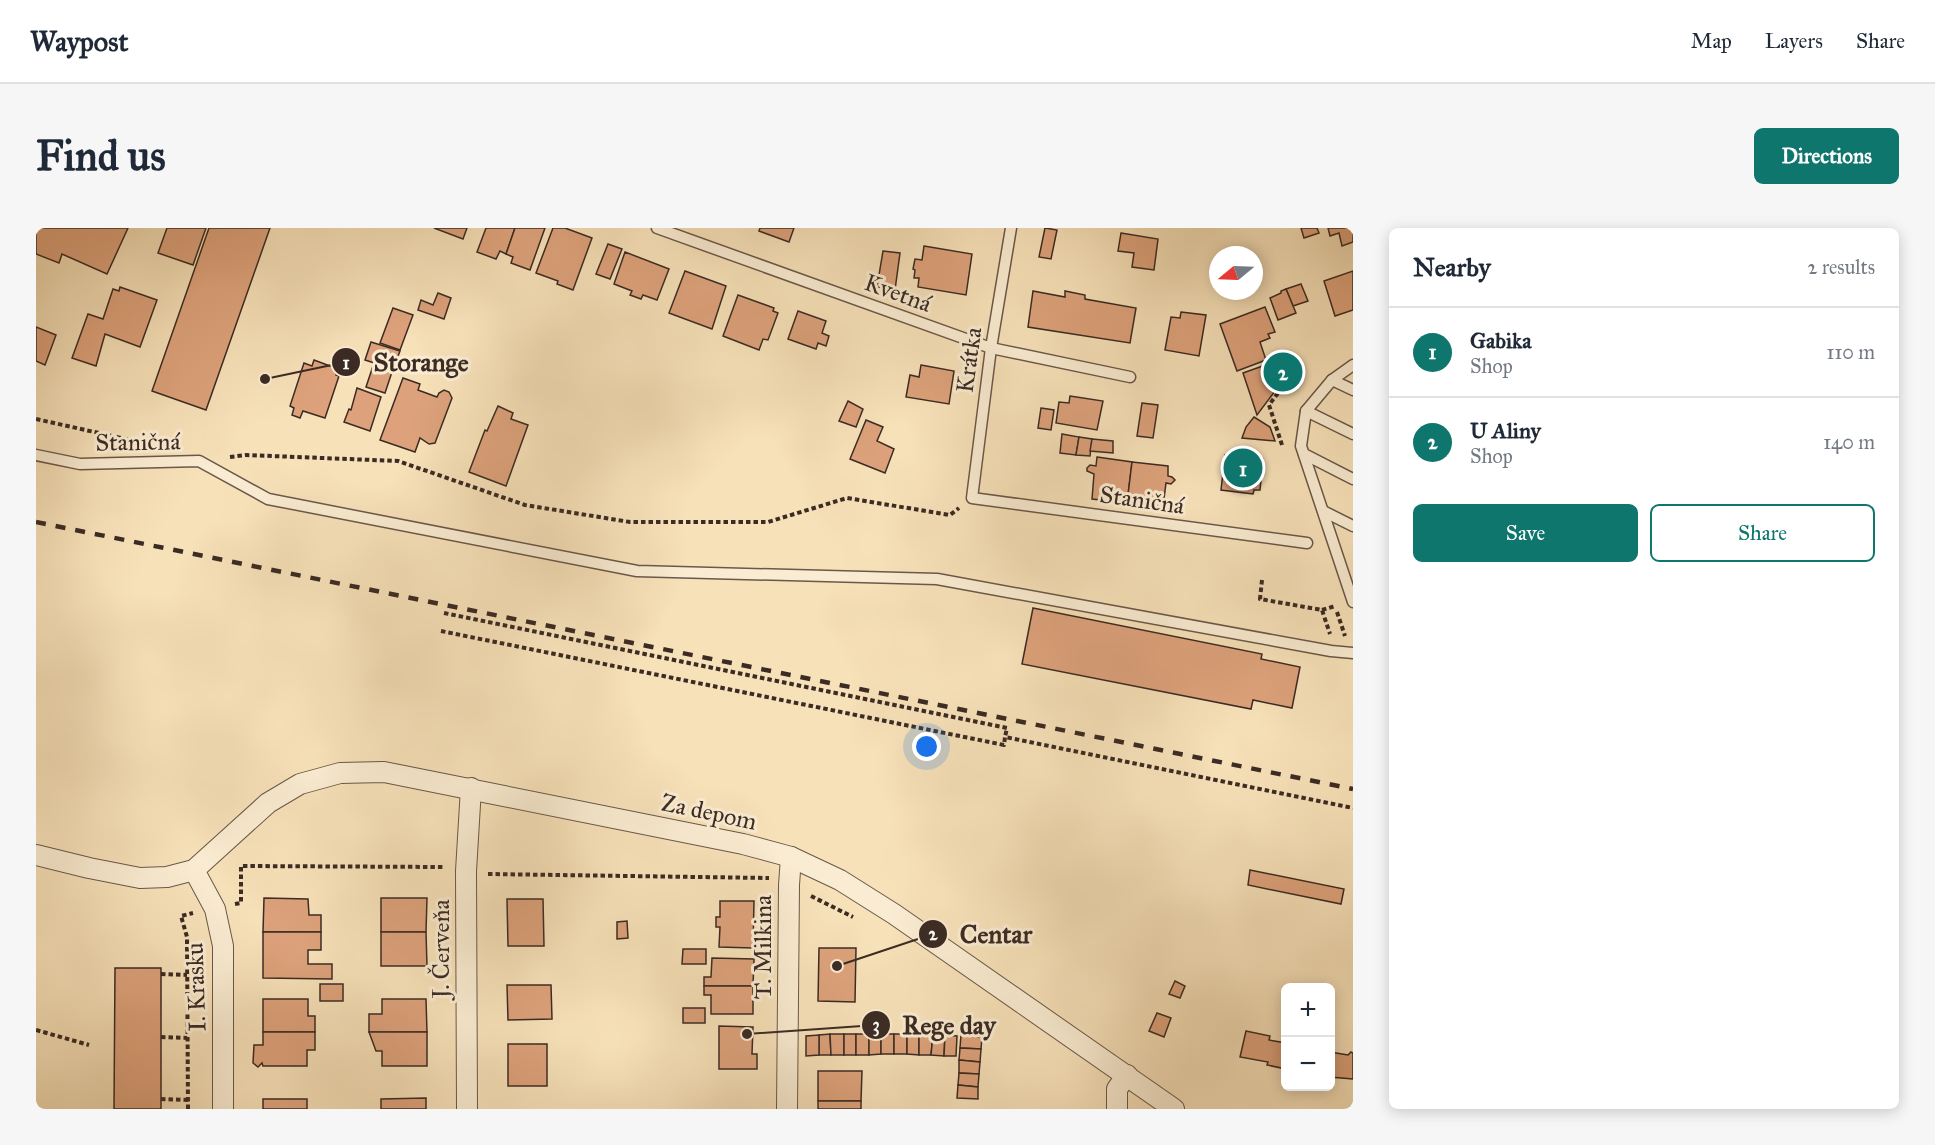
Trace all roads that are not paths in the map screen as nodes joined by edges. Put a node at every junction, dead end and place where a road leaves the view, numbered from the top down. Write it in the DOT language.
graph roads {
  1 [pos="657,228"];
  2 [pos="1011,228"];
  3 [pos="991,348"];
  4 [pos="1353,365"];
  5 [pos="1130,377"];
  6 [pos="1332,380"];
  7 [pos="1353,390"];
  8 [pos="1306,411"];
  9 [pos="1353,434"];
  10 [pos="1304,454"];
  11 [pos="36,455"];
  12 [pos="1353,478"];
  13 [pos="972,498"];
  14 [pos="1323,511"];
  15 [pos="1353,526"];
  16 [pos="1307,543"];
  17 [pos="1342,569"];
  18 [pos="1353,574"];
  19 [pos="1353,602"];
  20 [pos="1353,653"];
  21 [pos="471,788"];
  22 [pos="36,855"];
  23 [pos="791,857"];
  24 [pos="194,870"];
  25 [pos="1127,1075"];
  26 [pos="223,1109"];
  27 [pos="466,1109"];
  28 [pos="787,1109"];
  29 [pos="1117,1109"];
  30 [pos="1174,1109"];
  1 -- 3 [label="lane, Kvetná"];
  2 -- 3 [label="lane, Krátka"];
  3 -- 5 [label="lane, Kvetná"];
  3 -- 13 [label="lane, Krátka"];
  4 -- 6 [label="lane"];
  6 -- 7 [label="lane"];
  6 -- 8 [label="lane"];
  8 -- 9 [label="lane"];
  8 -- 10 [label="lane"];
  10 -- 12 [label="lane"];
  10 -- 14 [label="lane"];
  11 -- 20 [label="lane, Staničná"];
  13 -- 16 [label="lane, Staničná"];
  14 -- 15 [label="lane"];
  14 -- 17 [label="lane"];
  17 -- 18 [label="lane"];
  17 -- 19 [label="lane"];
  21 -- 23 [label="street, Za depom"];
  21 -- 24 [label="street, Za depom"];
  21 -- 27 [label="street, J. Červeňa"];
  22 -- 24 [label="street"];
  23 -- 25 [label="street, Za depom"];
  23 -- 28 [label="street, T. Milkina"];
  24 -- 26 [label="street, I. Krasku"];
  25 -- 29 [label="street"];
  25 -- 30 [label="street, Za depom"];
}
